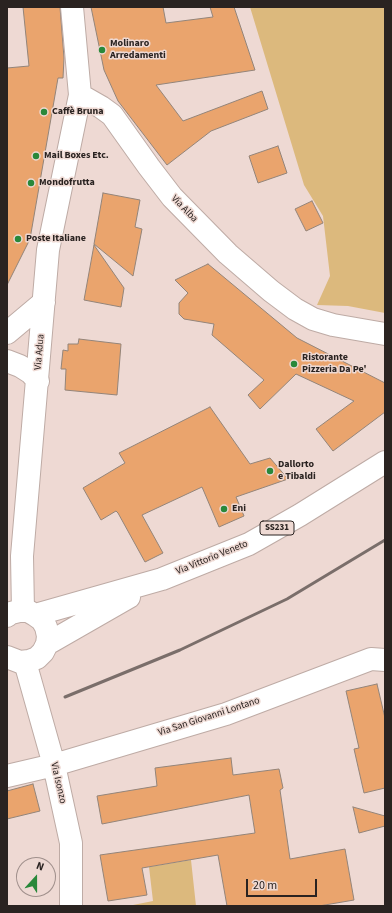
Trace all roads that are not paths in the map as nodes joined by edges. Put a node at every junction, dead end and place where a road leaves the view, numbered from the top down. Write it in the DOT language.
graph roads {
  1 [pos="72,7"];
  2 [pos="80,95"];
  3 [pos="44,302"];
  4 [pos="7,333"];
  5 [pos="385,334"];
  6 [pos="7,361"];
  7 [pos="38,381"];
  8 [pos="385,462"];
  9 [pos="162,579"];
  10 [pos="22,614"];
  11 [pos="47,644"];
  12 [pos="13,660"];
  13 [pos="385,660"];
  14 [pos="54,765"];
  15 [pos="7,776"];
  16 [pos="71,906"];
  1 -- 2 [label="street"];
  2 -- 3 [label="street, Via Adua"];
  2 -- 5 [label="street, Via Alba"];
  3 -- 4 [label="street"];
  3 -- 7 [label="street, Via Adua"];
  6 -- 7 [label="street"];
  7 -- 10 [label="street, Via Adua"];
  8 -- 9 [label="street, Via Vittorio Veneto / SS231"];
  9 -- 10 [label="street, Via Vittorio Veneto / SS231"];
  9 -- 11 [label="street, Via Vittorio Veneto / SS231"];
  10 -- 11 [label="street"];
  11 -- 12 [label="street, SS231"];
  12 -- 14 [label="street, Via Isonzo"];
  13 -- 14 [label="street, Via San Giovanni Lontano"];
  14 -- 15 [label="street, Via San Giovanni Lontano"];
  14 -- 16 [label="street, Via Isonzo"];
}
